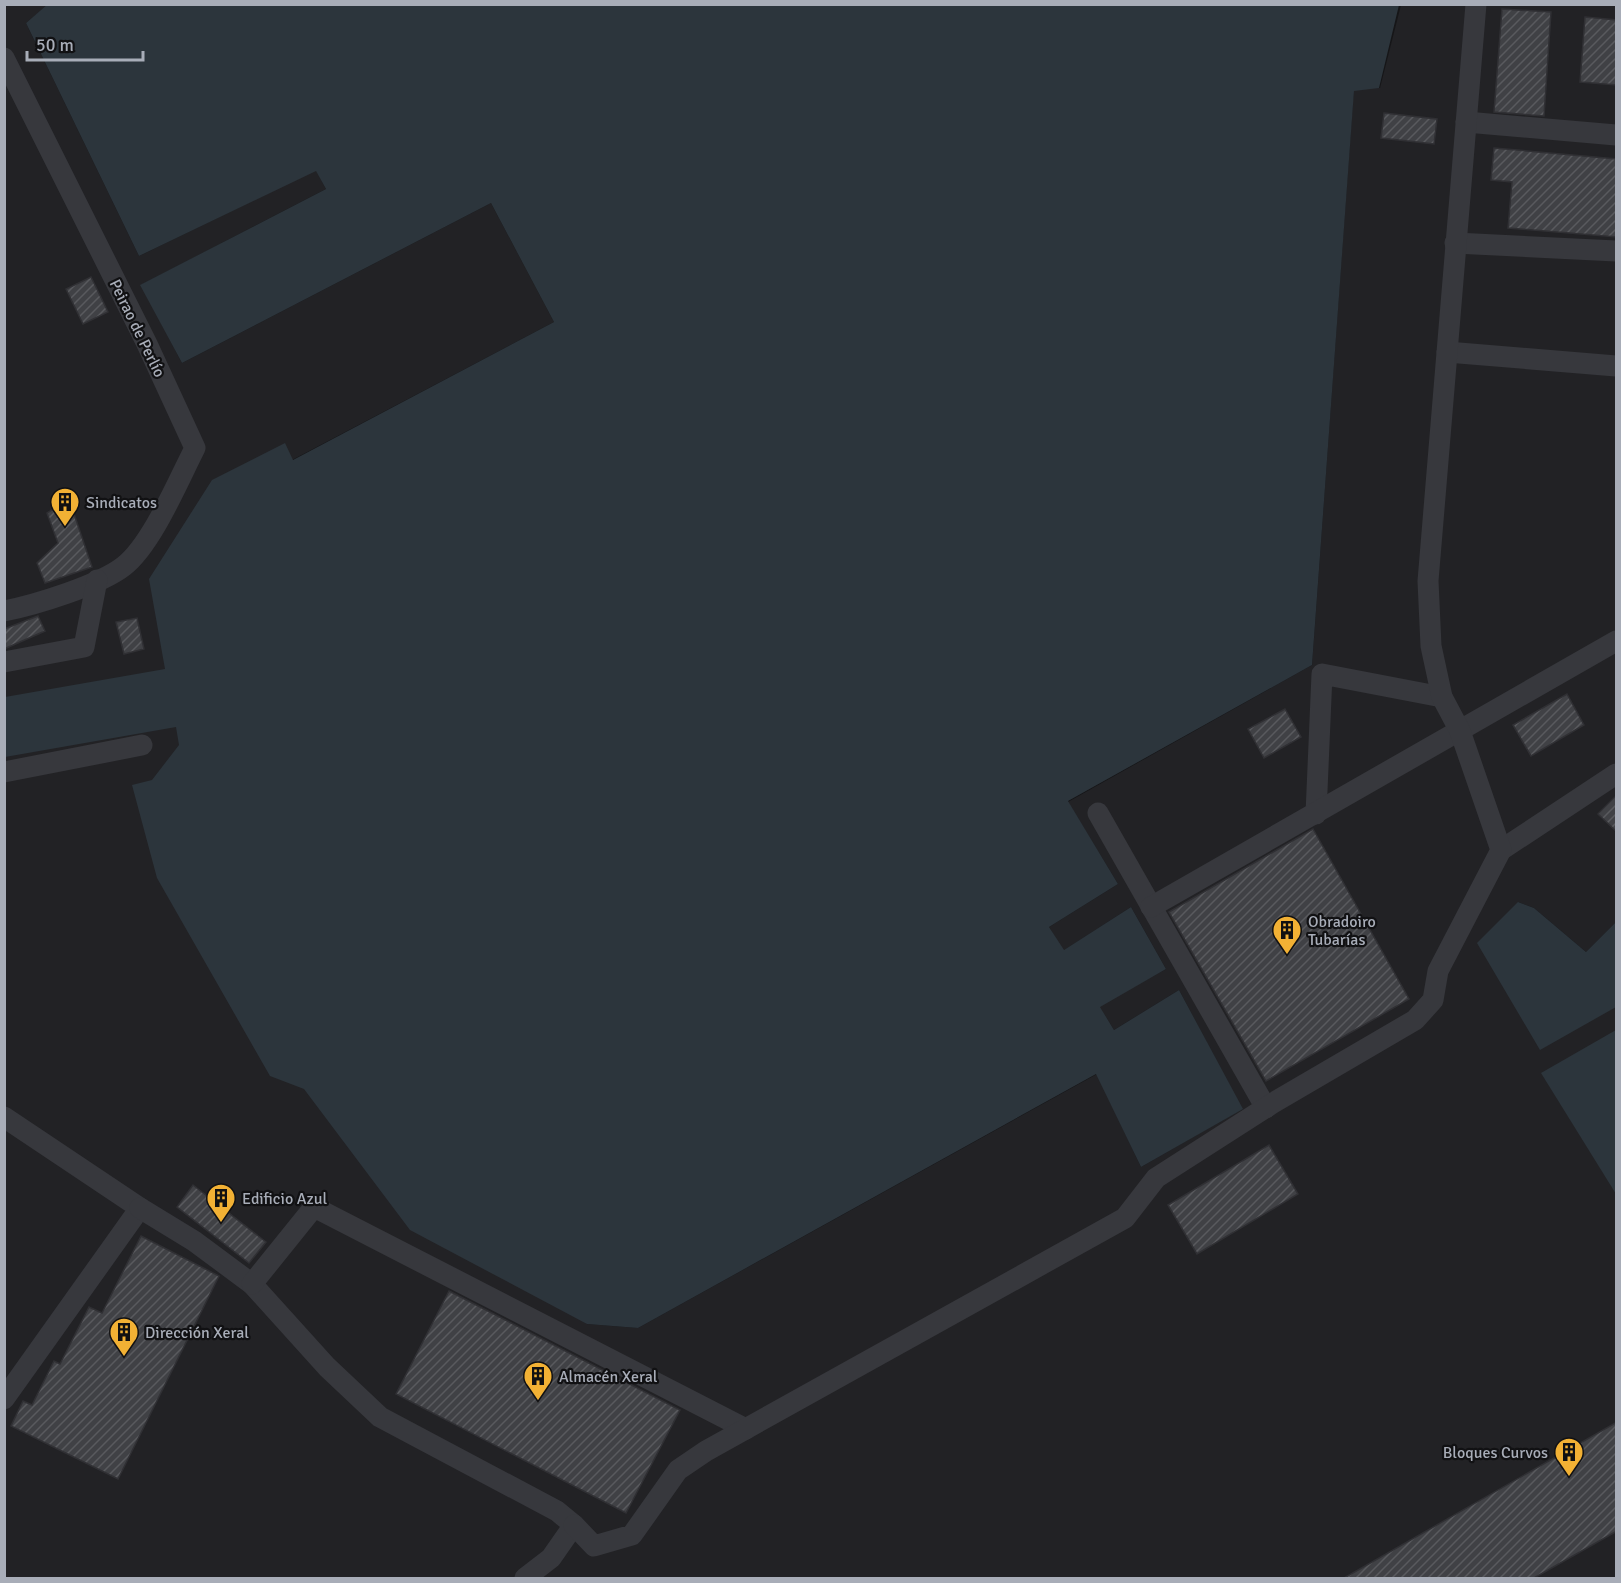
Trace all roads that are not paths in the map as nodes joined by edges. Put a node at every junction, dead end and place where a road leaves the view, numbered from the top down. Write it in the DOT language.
graph roads {
  1 [pos="1476,4"];
  2 [pos="4,58"];
  3 [pos="1466,122"];
  4 [pos="1617,135"];
  5 [pos="1455,243"];
  6 [pos="1617,251"];
  7 [pos="1447,352"];
  8 [pos="1617,366"];
  9 [pos="97,580"];
  10 [pos="4,611"];
  11 [pos="1617,641"];
  12 [pos="4,662"];
  13 [pos="1442,697"];
  14 [pos="1460,731"];
  15 [pos="142,745"];
  16 [pos="4,772"];
  17 [pos="1617,774"];
  18 [pos="1098,813"];
  19 [pos="1316,814"];
  20 [pos="1502,850"];
  21 [pos="1151,907"];
  22 [pos="1266,1108"];
  23 [pos="4,1117"];
  24 [pos="140,1208"];
  25 [pos="252,1284"];
  26 [pos="4,1399"];
  27 [pos="746,1429"];
  28 [pos="574,1525"];
  29 [pos="525,1578"];
  1 -- 3 [label="street"];
  2 -- 9 [label="street, Peirao de Perlío"];
  3 -- 4 [label="street"];
  3 -- 5 [label="street"];
  5 -- 6 [label="street"];
  5 -- 7 [label="street"];
  7 -- 8 [label="street"];
  7 -- 13 [label="street"];
  9 -- 10 [label="street"];
  9 -- 12 [label="street"];
  11 -- 14 [label="street"];
  13 -- 14 [label="street"];
  13 -- 19 [label="street"];
  14 -- 19 [label="street"];
  14 -- 20 [label="street"];
  15 -- 16 [label="street"];
  17 -- 20 [label="street"];
  18 -- 21 [label="street"];
  19 -- 21 [label="street"];
  20 -- 22 [label="street"];
  21 -- 22 [label="street"];
  22 -- 27 [label="street"];
  23 -- 24 [label="street"];
  24 -- 25 [label="street"];
  24 -- 26 [label="street"];
  25 -- 27 [label="street"];
  25 -- 28 [label="street"];
  27 -- 28 [label="street"];
  28 -- 29 [label="street"];
}
